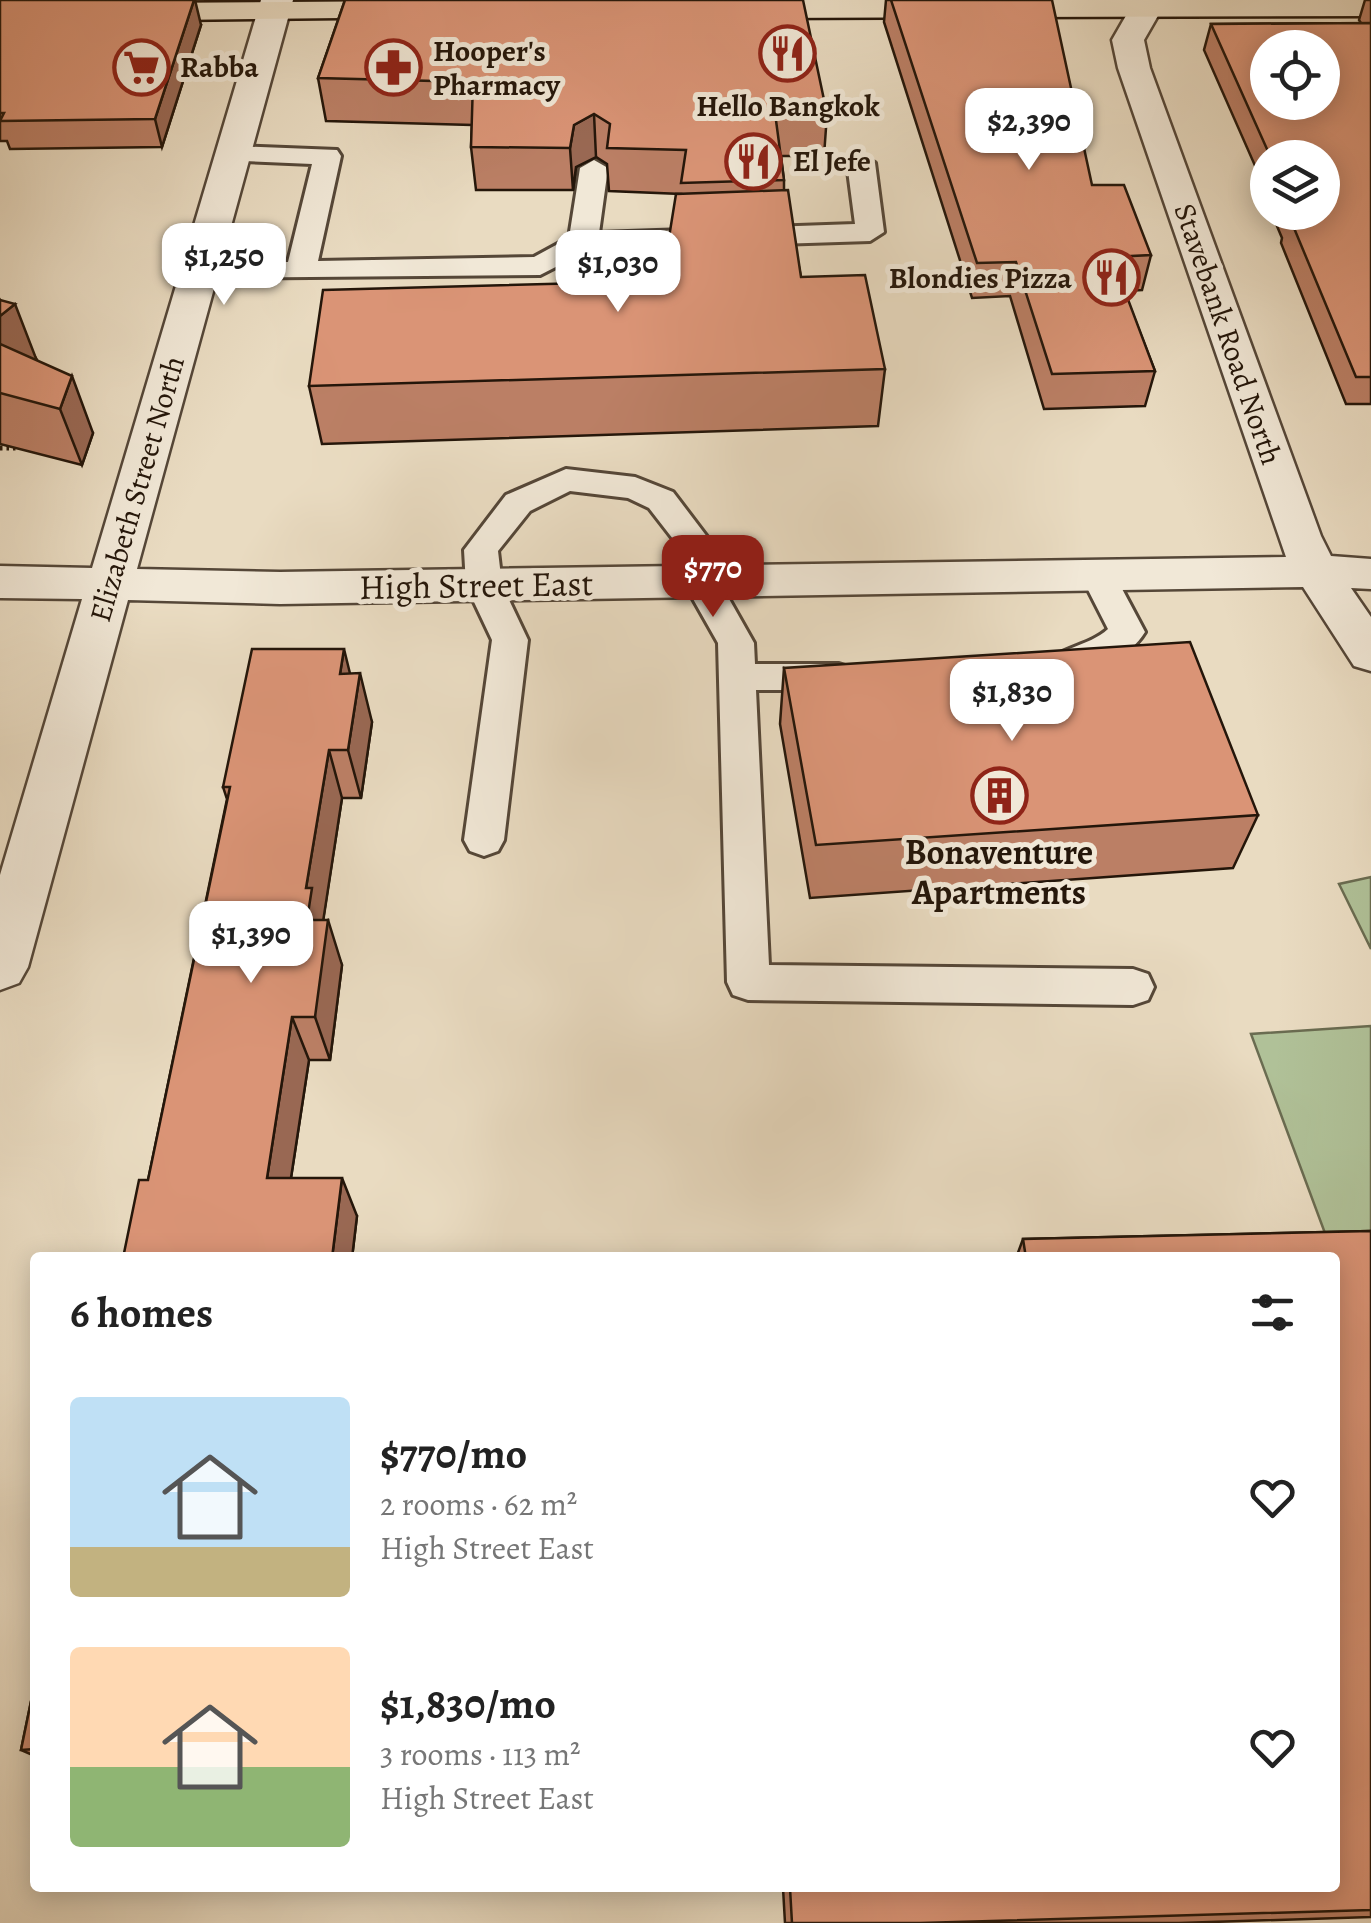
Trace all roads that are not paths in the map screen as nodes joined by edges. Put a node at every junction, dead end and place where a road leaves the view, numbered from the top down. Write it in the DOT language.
graph roads {
  1 [pos="1150,2"];
  2 [pos="275,6"];
  3 [pos="1371,7"];
  4 [pos="704,9"];
  5 [pos="444,10"];
  6 [pos="0,13"];
  7 [pos="232,154"];
  8 [pos="862,163"];
  9 [pos="594,168"];
  10 [pos="583,242"];
  11 [pos="742,262"];
  12 [pos="540,266"];
  13 [pos="301,270"];
  14 [pos="198,272"];
  15 [pos="1316,571"];
  16 [pos="1371,574"];
  17 [pos="1100,578"];
  18 [pos="0,582"];
  19 [pos="702,583"];
  20 [pos="110,585"];
  21 [pos="484,586"];
  22 [pos="1371,654"];
  23 [pos="872,676"];
  24 [pos="1023,676"];
  25 [pos="739,677"];
  26 [pos="484,840"];
  27 [pos="0,968"];
  28 [pos="1133,987"];
  1 -- 3 [label="main road"];
  1 -- 4 [label="main road"];
  1 -- 15 [label="street, Stavebank Road North"];
  2 -- 5 [label="main road"];
  2 -- 6 [label="main road"];
  2 -- 7 [label="street, Elizabeth Street North"];
  7 -- 13 [label="lane"];
  7 -- 14 [label="street, Elizabeth Street North"];
  8 -- 10 [label="lane"];
  9 -- 10 [label="lane"];
  10 -- 12 [label="lane"];
  11 -- 12 [label="lane"];
  12 -- 13 [label="lane"];
  13 -- 14 [label="lane"];
  14 -- 20 [label="street, Elizabeth Street North"];
  15 -- 16 [label="street, High Street East"];
  15 -- 17 [label="street, High Street East"];
  15 -- 22 [label="street, Stavebank Road North"];
  17 -- 19 [label="street, High Street East"];
  17 -- 24 [label="lane"];
  18 -- 20 [label="street, High Street East"];
  19 -- 21 [label="street, High Street East"];
  19 -- 21 [label="lane"];
  19 -- 25 [label="lane"];
  20 -- 21 [label="street, High Street East"];
  20 -- 27 [label="street, Elizabeth Street North"];
  21 -- 26 [label="lane"];
  23 -- 25 [label="lane"];
  25 -- 28 [label="lane"];
}
